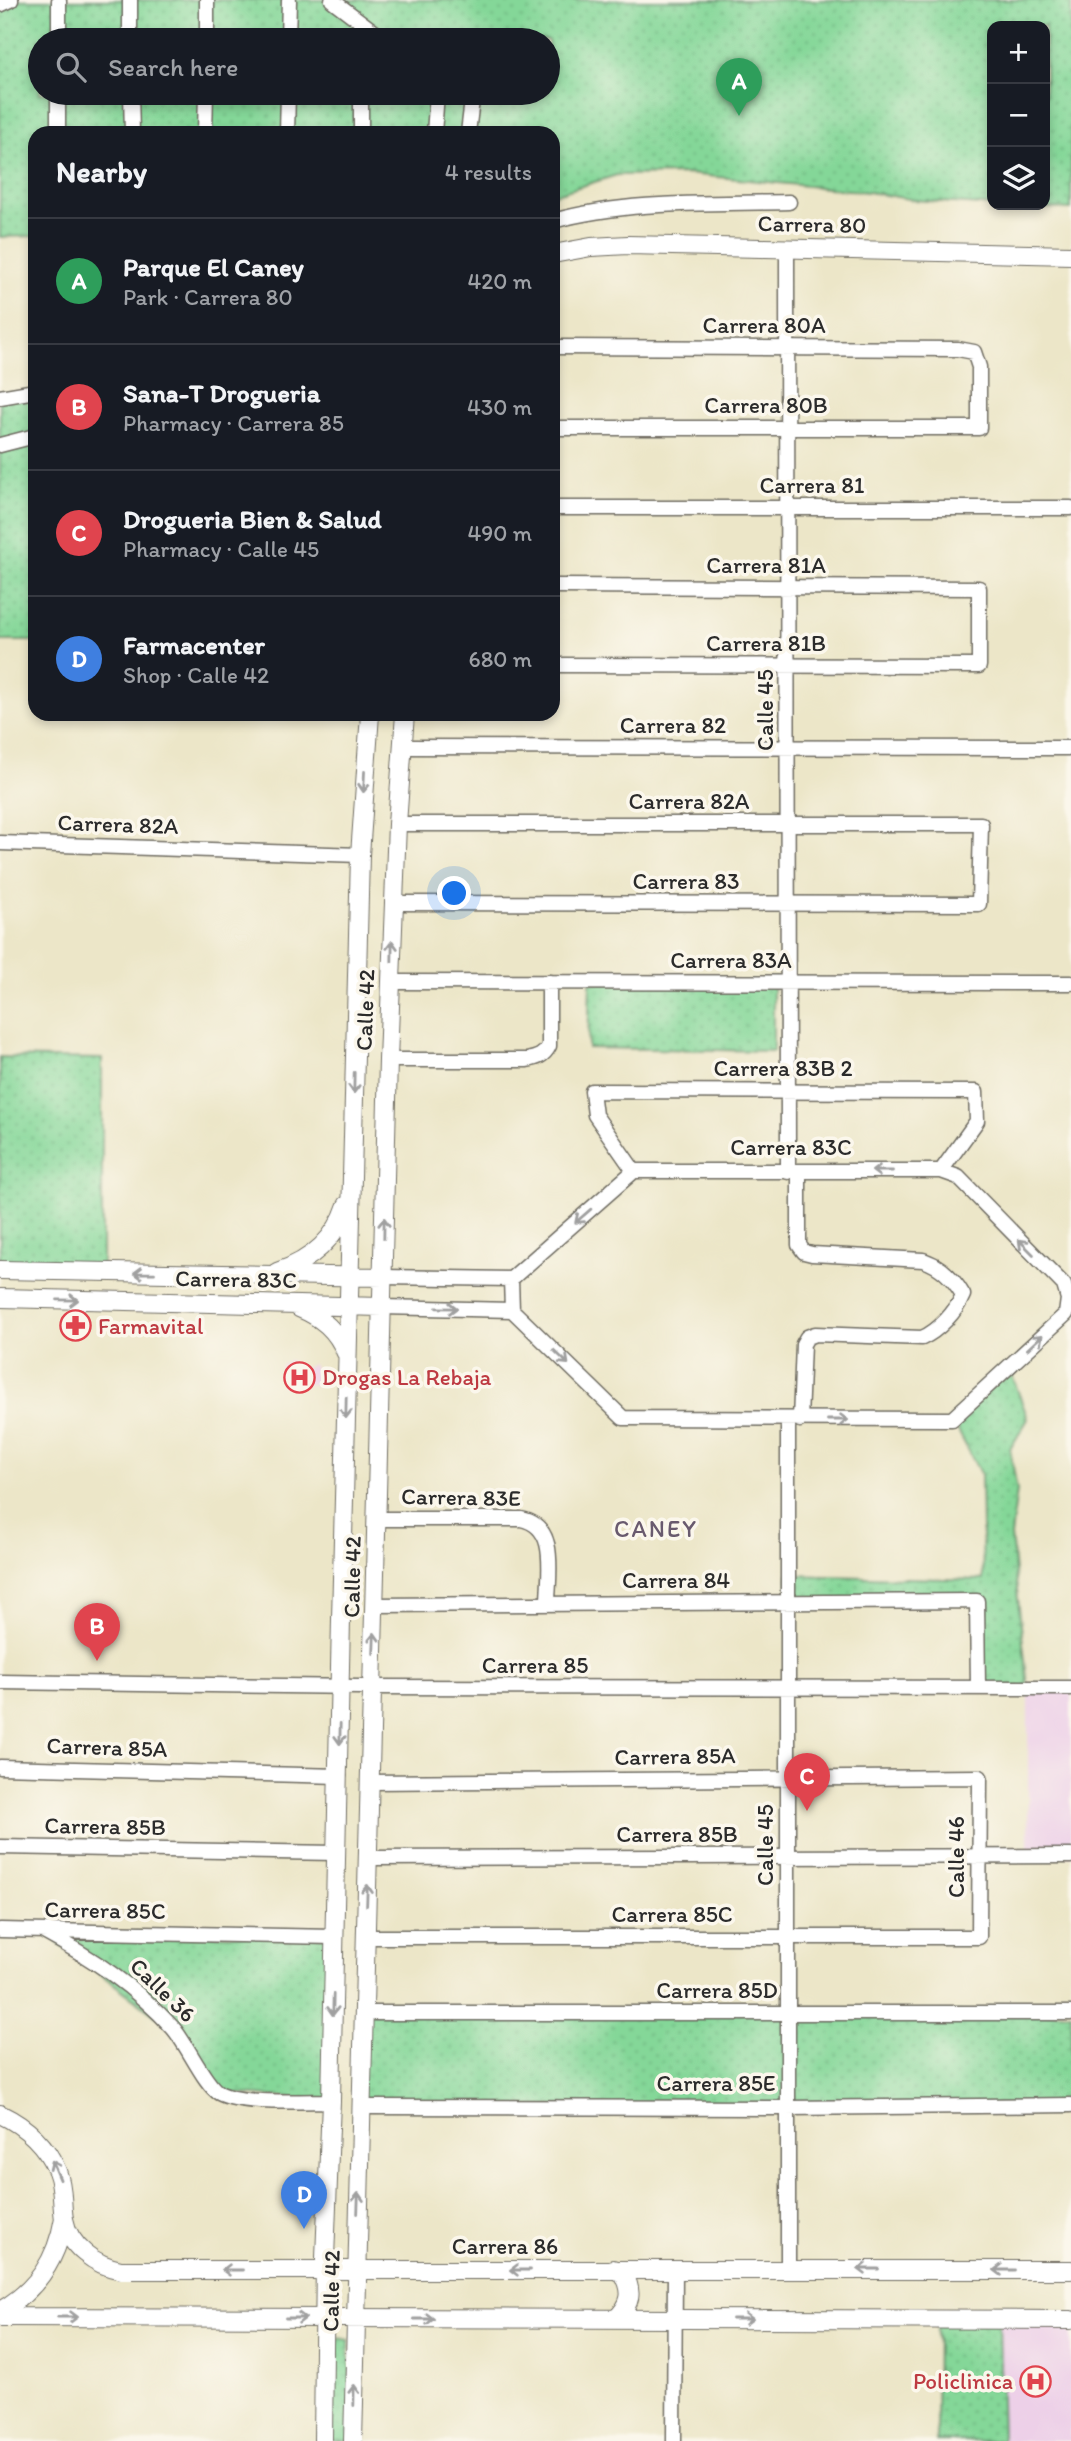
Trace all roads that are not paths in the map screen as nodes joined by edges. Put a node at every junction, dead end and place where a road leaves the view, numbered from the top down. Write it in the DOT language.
graph roads {
  1 [pos="11,0"];
  2 [pos="59,0"];
  3 [pos="130,0"];
  4 [pos="207,0"];
  5 [pos="289,0"];
  6 [pos="332,0"];
  7 [pos="0,5"];
  8 [pos="360,23"];
  9 [pos="59,28"];
  10 [pos="130,28"];
  11 [pos="207,28"];
  12 [pos="288,28"];
  13 [pos="360,28"];
  14 [pos="367,28"];
  15 [pos="58,105"];
  16 [pos="131,105"];
  17 [pos="206,105"];
  18 [pos="288,105"];
  19 [pos="361,105"];
  20 [pos="436,105"];
  21 [pos="471,105"];
  22 [pos="58,126"];
  23 [pos="132,126"];
  24 [pos="205,126"];
  25 [pos="287,126"];
  26 [pos="361,126"];
  27 [pos="435,126"];
  28 [pos="469,126"];
  29 [pos="789,202"];
  30 [pos="560,219"];
  31 [pos="787,248"];
  32 [pos="560,253"];
  33 [pos="1071,255"];
  34 [pos="560,347"];
  35 [pos="788,348"];
  36 [pos="28,392"];
  37 [pos="0,397"];
  38 [pos="787,427"];
  39 [pos="560,428"];
  40 [pos="979,428"];
  41 [pos="28,438"];
  42 [pos="0,445"];
  43 [pos="560,508"];
  44 [pos="787,508"];
  45 [pos="1071,508"];
  46 [pos="560,586"];
  47 [pos="787,587"];
  48 [pos="560,665"];
  49 [pos="787,666"];
  50 [pos="979,666"];
  51 [pos="370,721"];
  52 [pos="404,721"];
  53 [pos="402,747"];
  54 [pos="787,748"];
  55 [pos="1071,748"];
  56 [pos="397,824"];
  57 [pos="787,824"];
  58 [pos="0,843"];
  59 [pos="360,855"];
  60 [pos="393,904"];
  61 [pos="787,904"];
  62 [pos="979,904"];
  63 [pos="391,982"];
  64 [pos="549,982"];
  65 [pos="787,983"];
  66 [pos="1071,983"];
  67 [pos="388,1060"];
  68 [pos="788,1090"];
  69 [pos="634,1171"];
  70 [pos="941,1171"];
  71 [pos="794,1172"];
  72 [pos="352,1184"];
  73 [pos="7,1270"];
  74 [pos="255,1275"];
  75 [pos="349,1276"];
  76 [pos="383,1277"];
  77 [pos="512,1279"];
  78 [pos="1068,1285"];
  79 [pos="7,1299"];
  80 [pos="286,1305"];
  81 [pos="349,1306"];
  82 [pos="382,1307"];
  83 [pos="512,1310"];
  84 [pos="1068,1314"];
  85 [pos="348,1357"];
  86 [pos="794,1420"];
  87 [pos="377,1519"];
  88 [pos="788,1602"];
  89 [pos="548,1604"];
  90 [pos="376,1605"];
  91 [pos="0,1682"];
  92 [pos="341,1686"];
  93 [pos="373,1687"];
  94 [pos="788,1688"];
  95 [pos="978,1688"];
  96 [pos="1071,1688"];
  97 [pos="0,1767"];
  98 [pos="339,1776"];
  99 [pos="980,1777"];
  100 [pos="788,1778"];
  101 [pos="370,1782"];
  102 [pos="0,1847"];
  103 [pos="336,1853"];
  104 [pos="979,1856"];
  105 [pos="1071,1856"];
  106 [pos="788,1857"];
  107 [pos="368,1858"];
  108 [pos="0,1930"];
  109 [pos="44,1932"];
  110 [pos="334,1937"];
  111 [pos="366,1937"];
  112 [pos="788,1937"];
  113 [pos="979,1937"];
  114 [pos="363,2012"];
  115 [pos="788,2013"];
  116 [pos="1071,2013"];
  117 [pos="331,2101"];
  118 [pos="1071,2105"];
  119 [pos="361,2107"];
  120 [pos="788,2108"];
  121 [pos="0,2114"];
  122 [pos="64,2218"];
  123 [pos="675,2269"];
  124 [pos="788,2269"];
  125 [pos="613,2270"];
  126 [pos="1071,2270"];
  127 [pos="325,2271"];
  128 [pos="356,2271"];
  129 [pos="0,2311"];
  130 [pos="0,2317"];
  131 [pos="326,2318"];
  132 [pos="355,2318"];
  133 [pos="616,2319"];
  134 [pos="675,2319"];
  135 [pos="1071,2320"];
  136 [pos="323,2441"];
  137 [pos="353,2441"];
  138 [pos="674,2441"];
  1 -- 7 [label="street"];
  2 -- 9 [label="street"];
  3 -- 10 [label="street"];
  4 -- 11 [label="street"];
  5 -- 12 [label="street"];
  6 -- 8 [label="street"];
  8 -- 13 [label="street"];
  8 -- 14 [label="street"];
  15 -- 22 [label="street"];
  16 -- 23 [label="street"];
  17 -- 24 [label="street"];
  18 -- 25 [label="street"];
  19 -- 26 [label="street"];
  20 -- 27 [label="street"];
  21 -- 28 [label="street"];
  29 -- 30 [label="street, Carrera 80"];
  31 -- 32 [label="street, Carrera 80"];
  31 -- 33 [label="street, Carrera 80"];
  31 -- 35 [label="street, Calle 45"];
  34 -- 35 [label="street, Carrera 80A"];
  35 -- 38 [label="street, Calle 45"];
  35 -- 40 [label="street, Carrera 80A"];
  36 -- 37 [label="street"];
  38 -- 39 [label="street, Carrera 80B"];
  38 -- 40 [label="street, Carrera 80B"];
  38 -- 44 [label="street, Calle 45"];
  41 -- 42 [label="street"];
  43 -- 44 [label="street, Carrera 81"];
  44 -- 45 [label="street, Carrera 81"];
  44 -- 47 [label="street, Calle 45"];
  46 -- 47 [label="street, Carrera 81A"];
  47 -- 49 [label="street, Calle 45"];
  47 -- 50 [label="street, Carrera 81A"];
  48 -- 49 [label="street, Carrera 81B"];
  49 -- 50 [label="street, Carrera 81B"];
  49 -- 54 [label="street, Calle 45"];
  51 -- 59 [label="street, Calle 42, one-way"];
  52 -- 53 [label="street, Calle 42"];
  53 -- 54 [label="street, Carrera 82"];
  53 -- 56 [label="street, Calle 42"];
  54 -- 55 [label="street, Carrera 82"];
  54 -- 57 [label="street, Calle 45"];
  56 -- 57 [label="street, Carrera 82A"];
  56 -- 60 [label="street, Calle 42"];
  57 -- 61 [label="street, Calle 45"];
  57 -- 62 [label="street, Carrera 82A"];
  58 -- 59 [label="street, Carrera 82A"];
  59 -- 72 [label="street, Calle 42, one-way"];
  60 -- 61 [label="street, Carrera 83"];
  63 -- 60 [label="street, Calle 42, one-way"];
  61 -- 62 [label="street, Carrera 83"];
  61 -- 65 [label="street, Calle 45"];
  63 -- 64 [label="street, Carrera 83A"];
  63 -- 67 [label="street, Calle 42"];
  64 -- 65 [label="street, Carrera 83A"];
  64 -- 67 [label="street"];
  65 -- 66 [label="street, Carrera 83A"];
  65 -- 68 [label="street, Calle 45"];
  76 -- 67 [label="street, Calle 42, one-way"];
  68 -- 69 [label="street, Carrera 83B 2"];
  68 -- 70 [label="street, Carrera 83B 2"];
  68 -- 71 [label="street, Calle 45"];
  69 -- 71 [label="street, Carrera 83C"];
  69 -- 77 [label="street, one-way"];
  70 -- 71 [label="street, Carrera 83C, one-way"];
  78 -- 70 [label="street, one-way"];
  71 -- 86 [label="street, Calle 45"];
  72 -- 74 [label="street"];
  72 -- 75 [label="street, Calle 42"];
  74 -- 73 [label="street, Carrera 83C, one-way"];
  73 -- 79 [label="street"];
  74 -- 75 [label="street, Carrera 83C"];
  75 -- 76 [label="street, Carrera 83C"];
  75 -- 81 [label="street, Calle 42"];
  76 -- 77 [label="street, Carrera 83C"];
  76 -- 82 [label="street, Calle 42"];
  77 -- 83 [label="street"];
  78 -- 84 [label="street"];
  79 -- 80 [label="street, Carrera 83C, one-way"];
  80 -- 81 [label="street, Carrera 83C"];
  80 -- 85 [label="street"];
  81 -- 82 [label="street, Carrera 83C"];
  81 -- 85 [label="street, Calle 42"];
  82 -- 83 [label="street, Carrera 83C, one-way"];
  82 -- 87 [label="street, Calle 42"];
  83 -- 86 [label="street, one-way"];
  86 -- 84 [label="street, one-way"];
  85 -- 92 [label="street, Calle 42, one-way"];
  86 -- 88 [label="street, Calle 45"];
  87 -- 89 [label="street, Carrera 83E"];
  87 -- 90 [label="street, Calle 42"];
  88 -- 89 [label="street, Carrera 84"];
  88 -- 94 [label="street, Calle 45"];
  88 -- 95 [label="street, Carrera 84"];
  89 -- 90 [label="street, Carrera 84"];
  93 -- 90 [label="street, Calle 42, one-way"];
  91 -- 92 [label="street, Carrera 85"];
  92 -- 93 [label="street, Carrera 85"];
  92 -- 98 [label="street, Calle 42, one-way"];
  93 -- 94 [label="street, Carrera 85"];
  93 -- 101 [label="street, Calle 42"];
  94 -- 95 [label="street, Carrera 85"];
  94 -- 100 [label="street, Calle 45"];
  95 -- 96 [label="street, Carrera 85"];
  97 -- 98 [label="street, Carrera 85A"];
  98 -- 103 [label="street, Calle 42"];
  99 -- 100 [label="street, Carrera 85A"];
  99 -- 104 [label="street, Calle 46"];
  100 -- 101 [label="street, Carrera 85A"];
  100 -- 106 [label="street, Calle 45"];
  101 -- 107 [label="street, Calle 42"];
  102 -- 103 [label="street, Carrera 85B"];
  103 -- 110 [label="street, Calle 42"];
  104 -- 105 [label="street, Carrera 85B"];
  104 -- 106 [label="street, Carrera 85B"];
  104 -- 113 [label="street, Calle 46"];
  106 -- 107 [label="street, Carrera 85B"];
  106 -- 112 [label="street, Calle 45"];
  111 -- 107 [label="street, Calle 42, one-way"];
  108 -- 109 [label="street, Carrera 85C"];
  109 -- 110 [label="street, Carrera 85C"];
  109 -- 117 [label="street, Calle 36"];
  110 -- 117 [label="street, Calle 42, one-way"];
  111 -- 112 [label="street, Carrera 85C"];
  111 -- 114 [label="street, Calle 42"];
  112 -- 113 [label="street, Carrera 85C"];
  112 -- 115 [label="street, Calle 45"];
  114 -- 115 [label="street, Carrera 85D"];
  114 -- 119 [label="street, Calle 42"];
  115 -- 116 [label="street, Carrera 85D"];
  115 -- 120 [label="street, Calle 45"];
  117 -- 127 [label="street, Calle 42"];
  118 -- 120 [label="street, Carrera 85E"];
  119 -- 120 [label="street, Carrera 85E"];
  128 -- 119 [label="street, Calle 42, one-way"];
  120 -- 124 [label="street, Calle 45"];
  122 -- 121 [label="street, Carrera 86, one-way"];
  127 -- 122 [label="street, Carrera 86, one-way"];
  122 -- 129 [label="street"];
  123 -- 124 [label="street, Carrera 86"];
  123 -- 125 [label="street, Carrera 86"];
  123 -- 134 [label="street"];
  126 -- 124 [label="street, Carrera 86, one-way"];
  125 -- 128 [label="street, Carrera 86, one-way"];
  125 -- 133 [label="street"];
  127 -- 128 [label="street, Carrera 86"];
  127 -- 131 [label="street, Calle 42"];
  128 -- 132 [label="street, Calle 42"];
  130 -- 131 [label="street, one-way"];
  131 -- 132 [label="street"];
  131 -- 136 [label="street, Calle 42"];
  132 -- 133 [label="street, one-way"];
  137 -- 132 [label="street, Calle 42, one-way"];
  133 -- 134 [label="street"];
  134 -- 135 [label="street, one-way"];
  134 -- 138 [label="street"];
}
